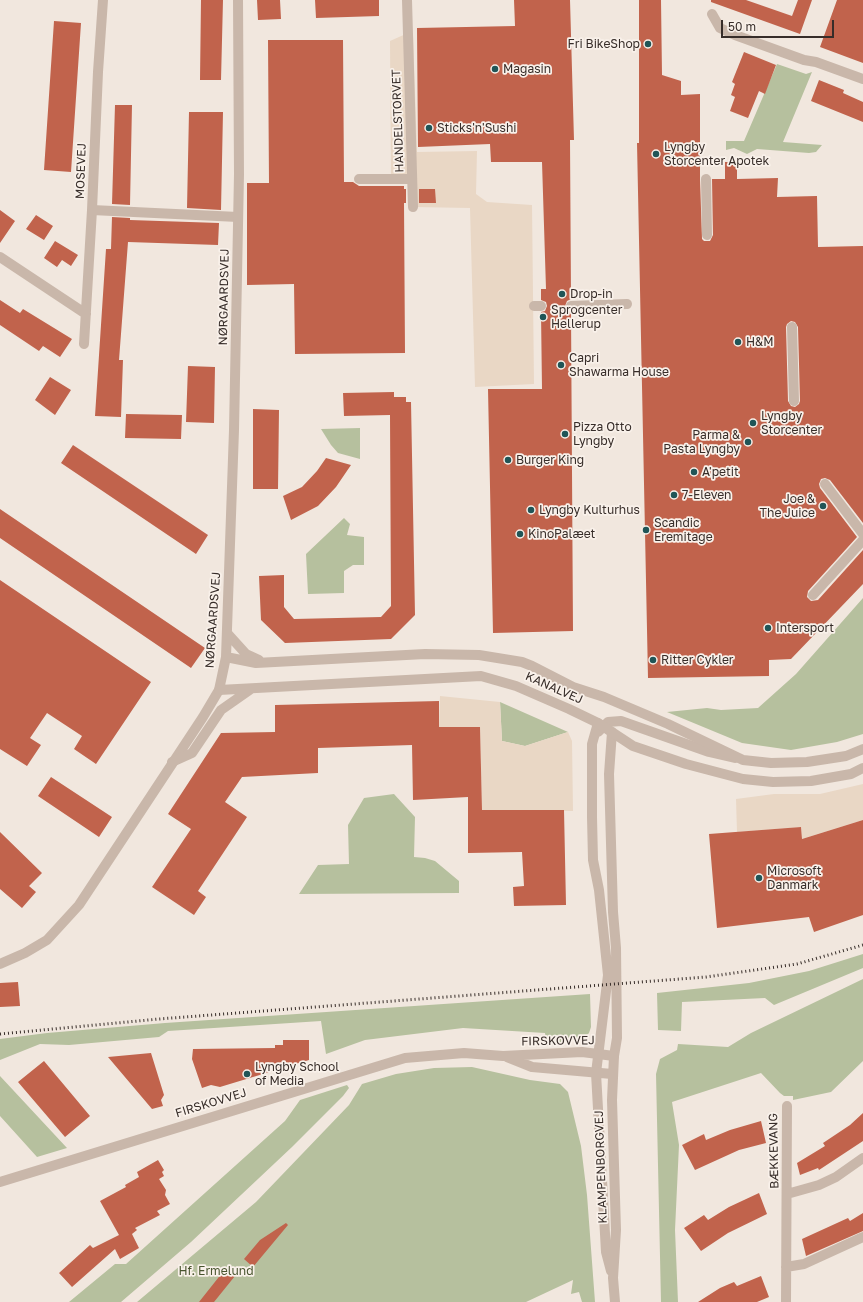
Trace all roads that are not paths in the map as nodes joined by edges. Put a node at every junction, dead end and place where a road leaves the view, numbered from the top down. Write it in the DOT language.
graph roads {
  1 [pos="103,0"];
  2 [pos="238,0"];
  3 [pos="407,0"];
  4 [pos="712,14"];
  5 [pos="863,79"];
  6 [pos="412,178"];
  7 [pos="359,179"];
  8 [pos="706,179"];
  9 [pos="413,207"];
  10 [pos="92,210"];
  11 [pos="238,217"];
  12 [pos="707,235"];
  13 [pos="0,257"];
  14 [pos="627,304"];
  15 [pos="571,306"];
  16 [pos="86,314"];
  17 [pos="792,327"];
  18 [pos="84,344"];
  19 [pos="794,401"];
  20 [pos="825,484"];
  21 [pos="863,534"];
  22 [pos="863,540"];
  23 [pos="813,595"];
  24 [pos="227,633"];
  25 [pos="226,657"];
  26 [pos="266,662"];
  27 [pos="253,688"];
  28 [pos="219,690"];
  29 [pos="600,724"];
  30 [pos="612,732"];
  31 [pos="863,749"];
  32 [pos="743,760"];
  33 [pos="172,762"];
  34 [pos="863,768"];
  35 [pos="0,964"];
  36 [pos="597,1053"];
  37 [pos="503,1056"];
  38 [pos="614,1056"];
  39 [pos="596,1073"];
  40 [pos="612,1074"];
  41 [pos="786,1106"];
  42 [pos="863,1158"];
  43 [pos="0,1182"];
  44 [pos="788,1194"];
  45 [pos="863,1237"];
  46 [pos="786,1267"];
  47 [pos="613,1278"];
  48 [pos="615,1302"];
  49 [pos="786,1302"];
  1 -- 10 [label="street, MOSEVEJ"];
  2 -- 11 [label="street, NØRGAARDSVEJ"];
  3 -- 6 [label="street, HANDELSTORVET"];
  4 -- 5 [label="street"];
  6 -- 7 [label="street"];
  6 -- 9 [label="street, HANDELSTORVET"];
  8 -- 12 [label="street"];
  10 -- 11 [label="street"];
  10 -- 16 [label="street, MOSEVEJ"];
  11 -- 24 [label="street, NØRGAARDSVEJ"];
  13 -- 16 [label="street"];
  14 -- 15 [label="street"];
  16 -- 18 [label="street, MOSEVEJ"];
  17 -- 19 [label="street"];
  20 -- 21 [label="street"];
  22 -- 23 [label="street"];
  24 -- 25 [label="street, NØRGAARDSVEJ"];
  24 -- 26 [label="street"];
  25 -- 26 [label="street, KANALVEJ"];
  25 -- 28 [label="street, NØRGAARDSVEJ"];
  26 -- 32 [label="street, KANALVEJ"];
  27 -- 28 [label="street, KANALVEJ"];
  27 -- 29 [label="street, KANALVEJ"];
  27 -- 33 [label="street"];
  28 -- 33 [label="street, NØRGAARDSVEJ"];
  29 -- 30 [label="street, KANALVEJ"];
  29 -- 32 [label="street"];
  29 -- 36 [label="street, KLAMPENBORGVEJ"];
  30 -- 34 [label="street, KANALVEJ"];
  30 -- 38 [label="street, KLAMPENBORGVEJ"];
  31 -- 32 [label="street, KANALVEJ"];
  33 -- 35 [label="street, NØRGAARDSVEJ"];
  36 -- 37 [label="street, FIRSKOVVEJ"];
  36 -- 38 [label="street, FIRSKOVVEJ"];
  36 -- 39 [label="street, KLAMPENBORGVEJ"];
  37 -- 39 [label="street, FIRSKOVVEJ"];
  37 -- 43 [label="street, FIRSKOVVEJ"];
  38 -- 40 [label="street, KLAMPENBORGVEJ"];
  39 -- 40 [label="street, FIRSKOVVEJ"];
  39 -- 47 [label="street, KLAMPENBORGVEJ"];
  40 -- 47 [label="street, KLAMPENBORGVEJ"];
  41 -- 44 [label="street, BÆKKEVANG"];
  42 -- 44 [label="street, BÆKKEVANG"];
  44 -- 46 [label="street, BÆKKEVANG"];
  45 -- 46 [label="street"];
  46 -- 49 [label="street, BÆKKEVANG"];
  47 -- 48 [label="street, KLAMPENBORGVEJ"];
}
